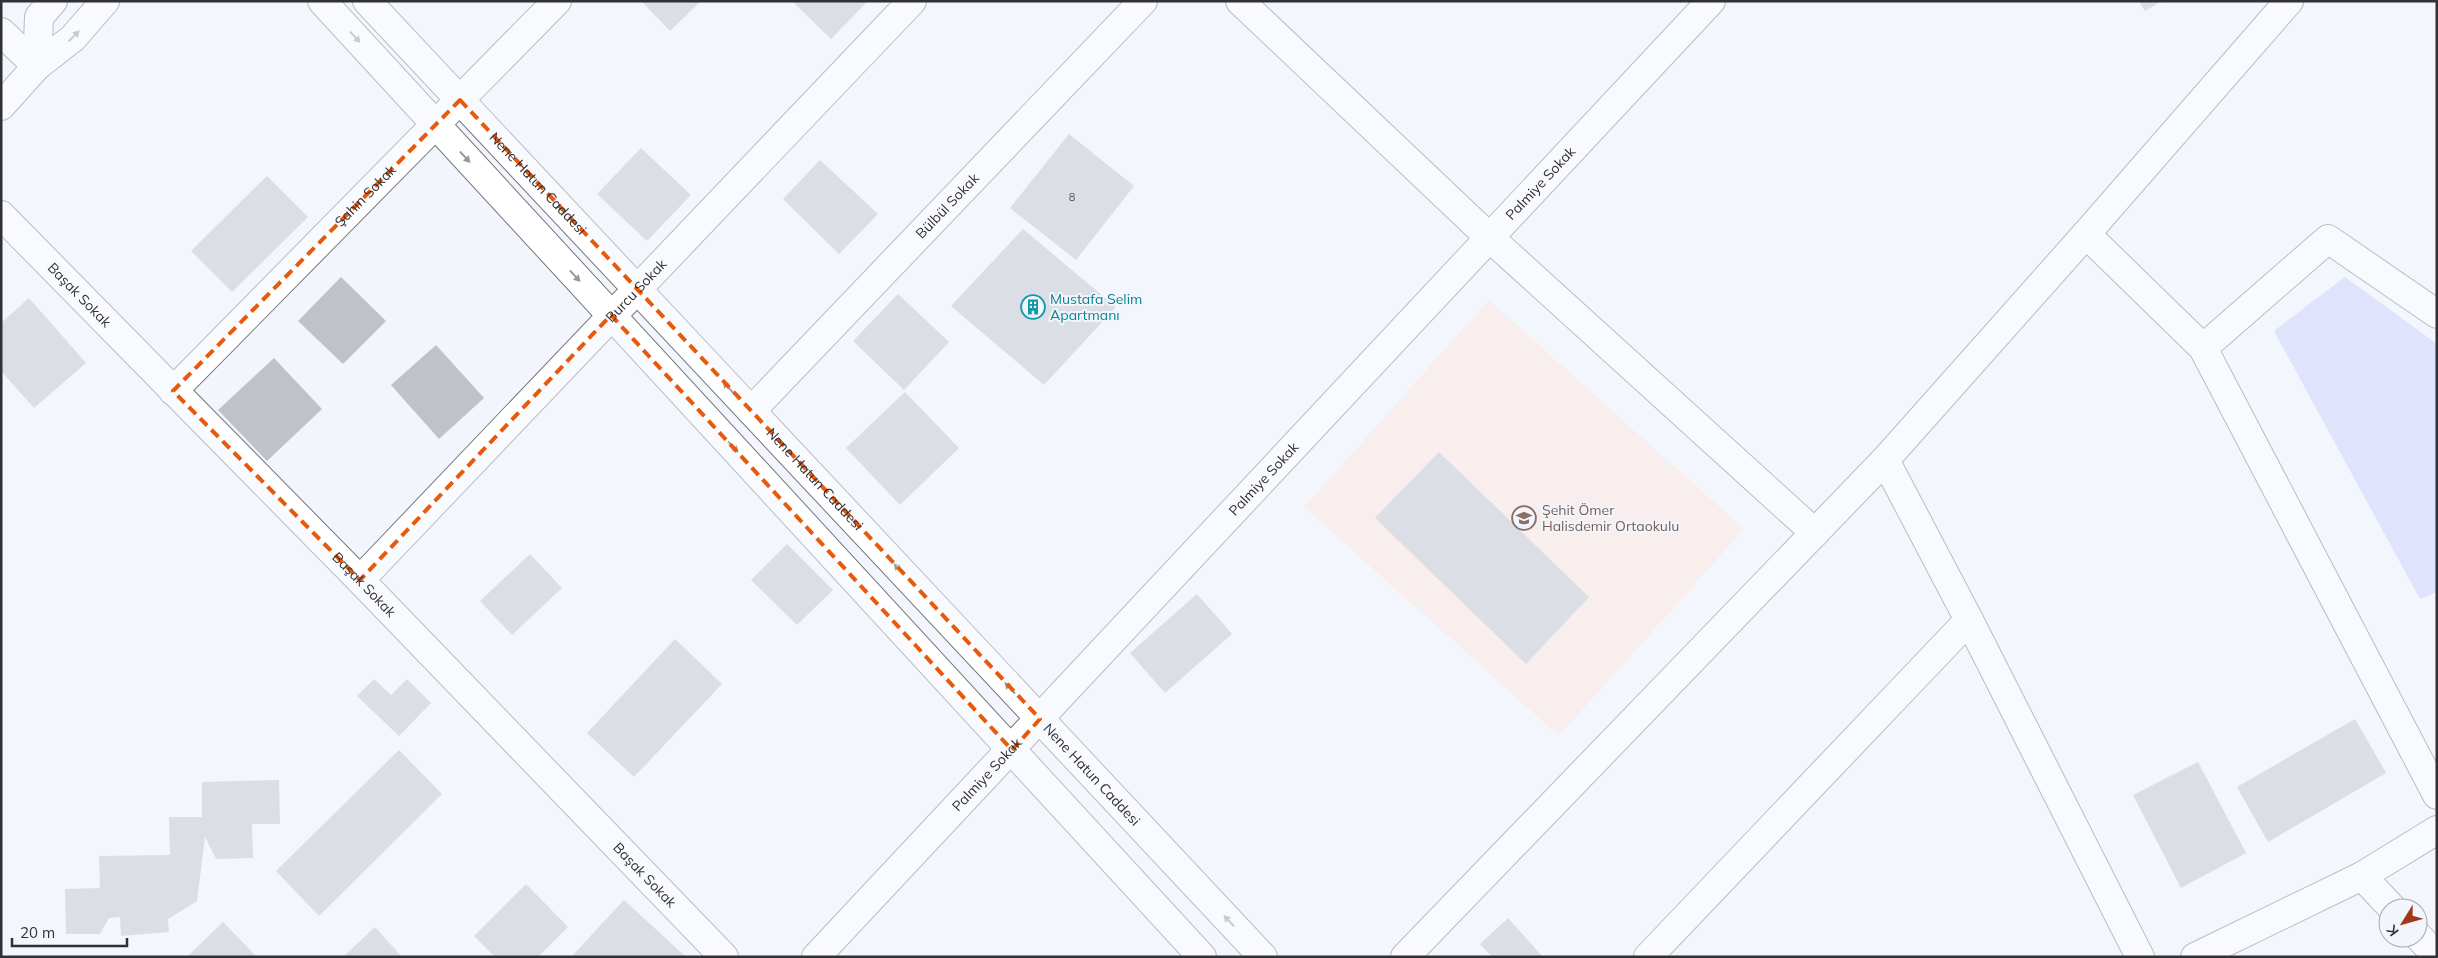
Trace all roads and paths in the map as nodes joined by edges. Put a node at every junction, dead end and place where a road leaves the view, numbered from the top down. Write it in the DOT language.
graph roads {
  1 [pos="53,1"];
  2 [pos="105,1"];
  3 [pos="322,1"];
  4 [pos="367,1"];
  5 [pos="557,1"];
  6 [pos="912,1"];
  7 [pos="1143,1"];
  8 [pos="1240,1"];
  9 [pos="1711,1"];
  10 [pos="2289,1"];
  11 [pos="1,32"];
  12 [pos="37,66"];
  13 [pos="460,100"];
  14 [pos="1,106"];
  15 [pos="436,125"];
  16 [pos="1,215"];
  17 [pos="2086,234"];
  18 [pos="1490,238"];
  19 [pos="636,288"];
  20 [pos="2437,314"];
  21 [pos="611,315"];
  22 [pos="2203,348"];
  23 [pos="173,391"];
  24 [pos="751,411"];
  25 [pos="1884,460"];
  26 [pos="1815,532"];
  27 [pos="360,580"];
  28 [pos="1969,620"];
  29 [pos="1040,719"];
  30 [pos="1012,750"];
  31 [pos="2437,795"];
  32 [pos="2433,837"];
  33 [pos="2362,876"];
  34 [pos="2383,898"];
  35 [pos="2428,947"];
  36 [pos="2437,956"];
  37 [pos="724,957"];
  38 [pos="816,957"];
  39 [pos="1202,957"];
  40 [pos="1263,957"];
  41 [pos="1405,957"];
  42 [pos="1648,957"];
  43 [pos="2140,957"];
  44 [pos="2195,957"];
  1 -- 12 [label="street"];
  12 -- 2 [label="street, one-way"];
  3 -- 15 [label="street, one-way"];
  4 -- 13 [label="street, Nene Hatun Caddesi"];
  5 -- 13 [label="street, Şahin Sokak"];
  6 -- 19 [label="street, Burcu Sokak"];
  7 -- 24 [label="street, Bülbül Sokak"];
  8 -- 18 [label="street"];
  9 -- 18 [label="street, Palmiye Sokak"];
  10 -- 17 [label="street"];
  11 -- 12 [label="street"];
  12 -- 14 [label="street"];
  13 -- 15 [label="street, Şahin Sokak"];
  13 -- 19 [label="street, Nene Hatun Caddesi"];
  15 -- 21 [label="street, one-way"];
  15 -- 23 [label="street, Şahin Sokak"];
  16 -- 23 [label="street, Başak Sokak"];
  17 -- 22 [label="street"];
  17 -- 25 [label="street"];
  18 -- 26 [label="street"];
  18 -- 29 [label="street, Palmiye Sokak"];
  19 -- 21 [label="street, Burcu Sokak"];
  24 -- 19 [label="street, Nene Hatun Caddesi, one-way"];
  20 -- 22 [label="street"];
  21 -- 27 [label="street, Burcu Sokak"];
  21 -- 30 [label="street, one-way"];
  22 -- 31 [label="street"];
  23 -- 27 [label="street, Başak Sokak"];
  29 -- 24 [label="street, Nene Hatun Caddesi, one-way"];
  25 -- 26 [label="street"];
  25 -- 28 [label="street"];
  26 -- 41 [label="street"];
  27 -- 37 [label="street, Başak Sokak"];
  28 -- 42 [label="street"];
  28 -- 43 [label="street"];
  29 -- 30 [label="street, Palmiye Sokak"];
  40 -- 29 [label="street, Nene Hatun Caddesi, one-way"];
  30 -- 38 [label="street, Palmiye Sokak"];
  30 -- 39 [label="street"];
  32 -- 33 [label="street"];
  33 -- 34 [label="street"];
  33 -- 44 [label="street"];
  35 -- 36 [label="street"];
}
